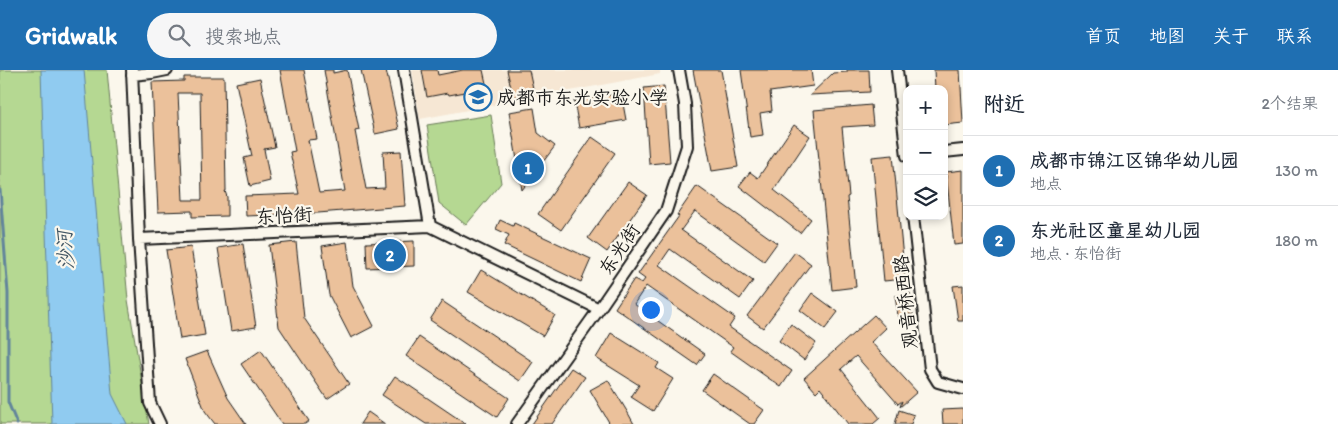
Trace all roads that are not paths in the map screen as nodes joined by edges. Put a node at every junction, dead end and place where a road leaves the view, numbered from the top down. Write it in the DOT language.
graph roads {
  1 [pos="167,70"];
  2 [pos="404,70"];
  3 [pos="679,70"];
  4 [pos="896,70"];
  5 [pos="132,72"];
  6 [pos="904,130"];
  7 [pos="963,150"];
  8 [pos="948,152"];
  9 [pos="913,220"];
  10 [pos="430,226"];
  11 [pos="140,239"];
  12 [pos="599,309"];
  13 [pos="963,389"];
  14 [pos="160,424"];
  15 [pos="517,424"];
  1 -- 5 [label="street"];
  2 -- 10 [label="street"];
  3 -- 12 [label="street, 东光街"];
  4 -- 6 [label="street"];
  5 -- 11 [label="street"];
  7 -- 8 [label="street"];
  9 -- 13 [label="street, 观音桥西路"];
  10 -- 11 [label="street, 东怡街"];
  10 -- 12 [label="street, 东怡街"];
  11 -- 14 [label="street"];
  12 -- 15 [label="street, 东光街"];
}
